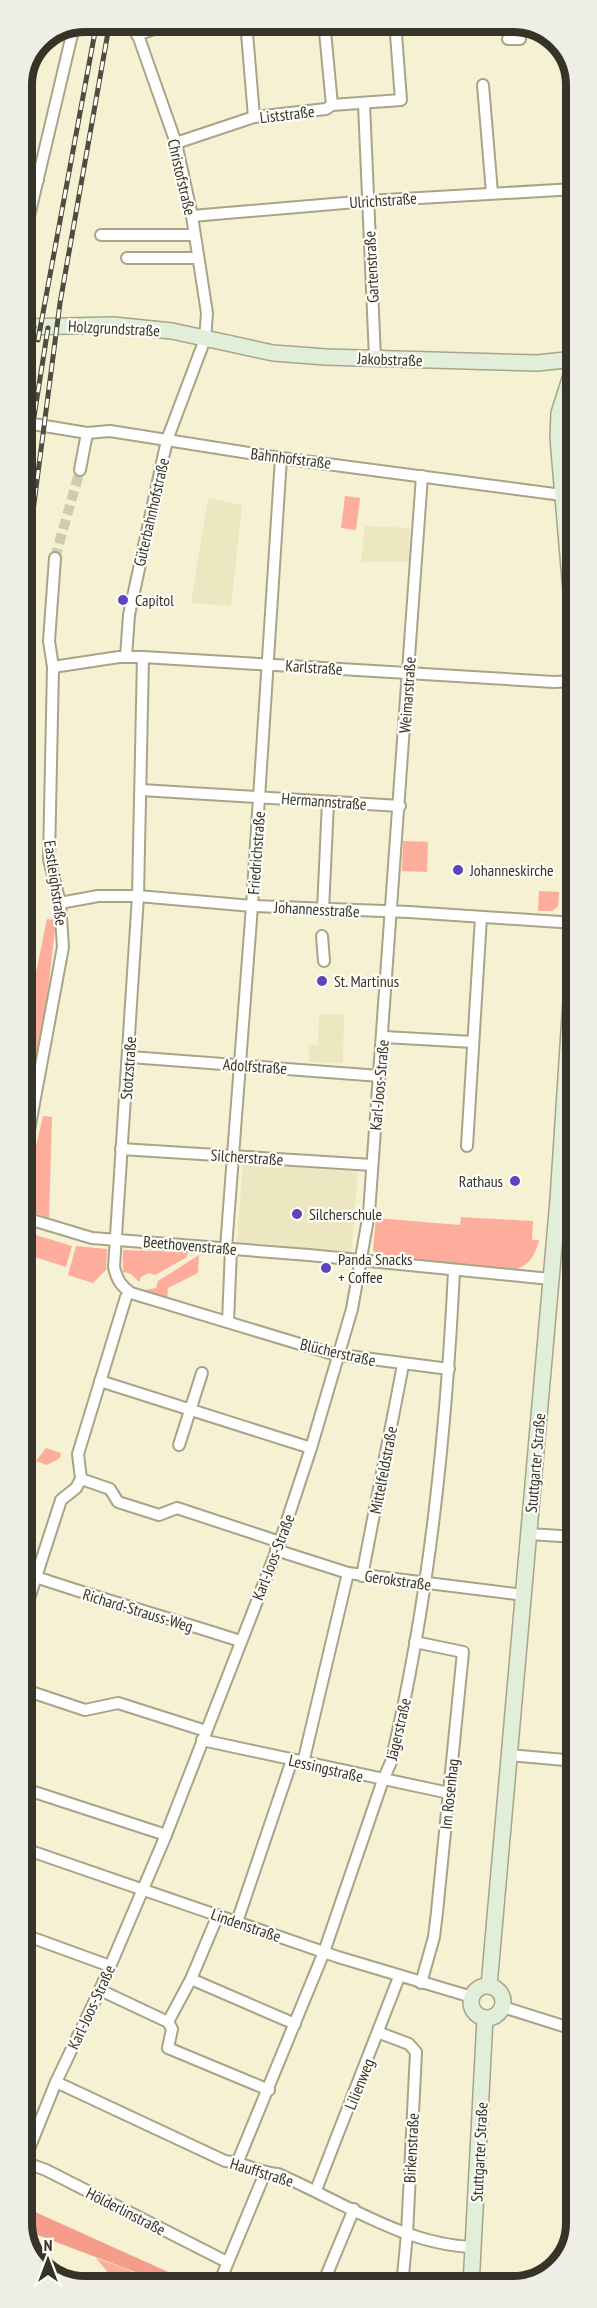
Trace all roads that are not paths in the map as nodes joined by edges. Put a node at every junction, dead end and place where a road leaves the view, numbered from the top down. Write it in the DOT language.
graph roads {
  1 [pos="136,32"];
  2 [pos="146,32"];
  3 [pos="247,32"];
  4 [pos="325,32"];
  5 [pos="396,32"];
  6 [pos="520,32"];
  7 [pos="72,34"];
  8 [pos="137,35"];
  9 [pos="508,39"];
  10 [pos="483,85"];
  11 [pos="364,104"];
  12 [pos="332,105"];
  13 [pos="254,117"];
  14 [pos="176,143"];
  15 [pos="32,178"];
  16 [pos="38,180"];
  17 [pos="566,189"];
  18 [pos="492,193"];
  19 [pos="368,201"];
  20 [pos="32,205"];
  21 [pos="192,216"];
  22 [pos="101,235"];
  23 [pos="194,235"];
  24 [pos="127,258"];
  25 [pos="197,258"];
  26 [pos="32,327"];
  27 [pos="206,339"];
  28 [pos="375,358"];
  29 [pos="566,361"];
  30 [pos="566,388"];
  31 [pos="32,424"];
  32 [pos="87,433"];
  33 [pos="167,440"];
  34 [pos="280,458"];
  35 [pos="80,470"];
  36 [pos="422,476"];
  37 [pos="566,495"];
  38 [pos="566,504"];
  39 [pos="55,558"];
  40 [pos="126,657"];
  41 [pos="143,657"];
  42 [pos="269,664"];
  43 [pos="53,667"];
  44 [pos="408,673"];
  45 [pos="566,681"];
  46 [pos="141,790"];
  47 [pos="259,797"];
  48 [pos="328,802"];
  49 [pos="400,806"];
  50 [pos="138,896"];
  51 [pos="60,903"];
  52 [pos="252,906"];
  53 [pos="323,910"];
  54 [pos="392,913"];
  55 [pos="481,917"];
  56 [pos="566,922"];
  57 [pos="322,936"];
  58 [pos="324,961"];
  59 [pos="384,1037"];
  60 [pos="473,1042"];
  61 [pos="130,1057"];
  62 [pos="566,1062"];
  63 [pos="239,1064"];
  64 [pos="380,1076"];
  65 [pos="32,1115"];
  66 [pos="466,1146"];
  67 [pos="122,1149"];
  68 [pos="231,1156"];
  69 [pos="372,1165"];
  70 [pos="32,1220"];
  71 [pos="116,1239"];
  72 [pos="228,1249"];
  73 [pos="360,1262"];
  74 [pos="454,1271"];
  75 [pos="550,1280"];
  76 [pos="126,1297"];
  77 [pos="228,1322"];
  78 [pos="337,1355"];
  79 [pos="403,1365"];
  80 [pos="449,1369"];
  81 [pos="202,1373"];
  82 [pos="100,1381"];
  83 [pos="189,1411"];
  84 [pos="179,1445"];
  85 [pos="311,1448"];
  86 [pos="81,1479"];
  87 [pos="529,1534"];
  88 [pos="566,1536"];
  89 [pos="278,1546"];
  90 [pos="348,1573"];
  91 [pos="362,1575"];
  92 [pos="36,1577"];
  93 [pos="426,1584"];
  94 [pos="32,1589"];
  95 [pos="524,1595"];
  96 [pos="240,1641"];
  97 [pos="415,1642"];
  98 [pos="32,1692"];
  99 [pos="204,1736"];
  100 [pos="509,1755"];
  101 [pos="566,1760"];
  102 [pos="297,1762"];
  103 [pos="383,1780"];
  104 [pos="32,1791"];
  105 [pos="449,1793"];
  106 [pos="166,1835"];
  107 [pos="32,1851"];
  108 [pos="143,1889"];
  109 [pos="218,1915"];
  110 [pos="237,1922"];
  111 [pos="32,1938"];
  112 [pos="324,1953"];
  113 [pos="110,1966"];
  114 [pos="399,1977"];
  115 [pos="191,1979"];
  116 [pos="421,1983"];
  117 [pos="489,1986"];
  118 [pos="100,1990"];
  119 [pos="472,1997"];
  120 [pos="503,2007"];
  121 [pos="485,2018"];
  122 [pos="168,2022"];
  123 [pos="295,2024"];
  124 [pos="566,2027"];
  125 [pos="380,2033"];
  126 [pos="56,2082"];
  127 [pos="269,2090"];
  128 [pos="32,2142"];
  129 [pos="238,2162"];
  130 [pos="32,2166"];
  131 [pos="265,2173"];
  132 [pos="316,2190"];
  133 [pos="354,2209"];
  134 [pos="407,2234"];
  135 [pos="474,2247"];
  136 [pos="227,2262"];
  137 [pos="222,2276"];
  138 [pos="326,2276"];
  139 [pos="403,2276"];
  140 [pos="472,2276"];
  1 -- 8 [label="street, Christofstraße"];
  2 -- 8 [label="street"];
  3 -- 13 [label="street"];
  4 -- 12 [label="street"];
  5 -- 11 [label="street, Liststraße"];
  6 -- 9 [label="street"];
  7 -- 16 [label="street"];
  8 -- 14 [label="street, Christofstraße"];
  10 -- 18 [label="street"];
  11 -- 12 [label="street, Liststraße"];
  11 -- 19 [label="street, Gartenstraße"];
  12 -- 13 [label="street, Liststraße"];
  13 -- 14 [label="street, Liststraße"];
  14 -- 21 [label="street, Christofstraße"];
  15 -- 16 [label="street"];
  16 -- 20 [label="street"];
  17 -- 18 [label="street, Ulrichstraße"];
  18 -- 19 [label="street, Ulrichstraße"];
  19 -- 21 [label="street, Ulrichstraße"];
  19 -- 28 [label="street, Gartenstraße"];
  21 -- 23 [label="street, Christofstraße"];
  22 -- 23 [label="street"];
  23 -- 25 [label="street, Christofstraße"];
  24 -- 25 [label="street"];
  25 -- 27 [label="street, Christofstraße"];
  26 -- 27 [label="main road, Holzgrundstraße"];
  27 -- 28 [label="main road, Jakobstraße"];
  27 -- 33 [label="street, Güterbahnhofstraße"];
  28 -- 29 [label="main road, Jakobstraße"];
  30 -- 37 [label="main road"];
  31 -- 32 [label="street, Bahnhofstraße"];
  32 -- 33 [label="street, Bahnhofstraße"];
  32 -- 35 [label="street"];
  33 -- 34 [label="street, Bahnhofstraße"];
  33 -- 40 [label="street, Güterbahnhofstraße"];
  34 -- 36 [label="street, Bahnhofstraße"];
  34 -- 42 [label="street, Friedrichstraße"];
  36 -- 38 [label="street, Bahnhofstraße"];
  36 -- 44 [label="street, Weimarstraße"];
  39 -- 43 [label="street, Eastleighstraße"];
  40 -- 41 [label="street, Karlstraße"];
  40 -- 43 [label="street, Karlstraße"];
  41 -- 42 [label="street, Karlstraße"];
  41 -- 46 [label="street, Stotzstraße"];
  42 -- 44 [label="street, Karlstraße"];
  42 -- 47 [label="street, Friedrichstraße"];
  43 -- 51 [label="street, Eastleighstraße"];
  44 -- 45 [label="street, Karlstraße"];
  44 -- 49 [label="street, Weimarstraße"];
  46 -- 47 [label="street, Hermannstraße"];
  46 -- 50 [label="street, Stotzstraße"];
  47 -- 48 [label="street, Hermannstraße"];
  47 -- 52 [label="street, Friedrichstraße"];
  48 -- 49 [label="street, Hermannstraße"];
  48 -- 53 [label="street"];
  49 -- 54 [label="street, Weimarstraße"];
  50 -- 51 [label="street, Johannesstraße"];
  50 -- 52 [label="street, Johannesstraße"];
  50 -- 61 [label="street, Stotzstraße"];
  51 -- 65 [label="street, Eastleighstraße"];
  52 -- 53 [label="street, Johannesstraße"];
  52 -- 63 [label="street, Friedrichstraße"];
  53 -- 54 [label="street, Johannesstraße"];
  54 -- 55 [label="street, Johannesstraße"];
  54 -- 59 [label="street, Karl-Joos-Straße"];
  55 -- 56 [label="street, Johannesstraße"];
  55 -- 60 [label="street"];
  57 -- 58 [label="street"];
  59 -- 60 [label="street"];
  59 -- 64 [label="street, Karl-Joos-Straße"];
  60 -- 66 [label="street"];
  61 -- 63 [label="street, Adolfstraße"];
  61 -- 67 [label="street, Stotzstraße"];
  62 -- 75 [label="main road, Stuttgarter Straße"];
  63 -- 64 [label="street, Adolfstraße"];
  63 -- 68 [label="street, Friedrichstraße"];
  64 -- 69 [label="street, Karl-Joos-Straße"];
  67 -- 68 [label="street, Silcherstraße"];
  67 -- 71 [label="street, Stotzstraße"];
  68 -- 69 [label="street, Silcherstraße"];
  68 -- 72 [label="street, Friedrichstraße"];
  69 -- 73 [label="street, Karl-Joos-Straße"];
  70 -- 71 [label="street, Beethovenstraße"];
  71 -- 72 [label="street, Beethovenstraße"];
  71 -- 77 [label="street, Blücherstraße"];
  72 -- 73 [label="street, Beethovenstraße"];
  72 -- 77 [label="street, Friedrichstraße"];
  73 -- 74 [label="street, Beethovenstraße"];
  73 -- 78 [label="street, Karl-Joos-Straße"];
  74 -- 75 [label="street, Beethovenstraße"];
  74 -- 80 [label="street, Jägerstraße"];
  75 -- 87 [label="main road, Stuttgarter Straße"];
  76 -- 82 [label="street"];
  77 -- 78 [label="street, Blücherstraße"];
  78 -- 79 [label="street, Blücherstraße"];
  78 -- 85 [label="street, Karl-Joos-Straße"];
  79 -- 80 [label="street, Blücherstraße"];
  79 -- 91 [label="street, Mittelfeldstraße"];
  80 -- 93 [label="street, Jägerstraße"];
  81 -- 83 [label="street"];
  82 -- 83 [label="street"];
  82 -- 86 [label="street"];
  83 -- 84 [label="street"];
  83 -- 85 [label="street"];
  85 -- 89 [label="street, Karl-Joos-Straße"];
  86 -- 89 [label="street, Gerokstraße"];
  86 -- 92 [label="street"];
  87 -- 88 [label="street"];
  87 -- 95 [label="main road, Stuttgarter Straße"];
  89 -- 90 [label="street, Gerokstraße"];
  89 -- 96 [label="street, Karl-Joos-Straße"];
  90 -- 91 [label="street, Gerokstraße"];
  90 -- 102 [label="street"];
  91 -- 93 [label="street, Gerokstraße"];
  92 -- 94 [label="street"];
  92 -- 96 [label="street, Richard-Strauss-Weg"];
  93 -- 95 [label="street, Gerokstraße"];
  93 -- 97 [label="street, Jägerstraße"];
  95 -- 100 [label="main road, Stuttgarter Straße"];
  96 -- 99 [label="street, Karl-Joos-Straße"];
  97 -- 103 [label="street, Jägerstraße"];
  97 -- 105 [label="street, Im Rosenhag"];
  98 -- 99 [label="street, Lessingstraße"];
  99 -- 102 [label="street, Lessingstraße"];
  99 -- 106 [label="street, Karl-Joos-Straße"];
  100 -- 101 [label="street"];
  100 -- 117 [label="main road, Stuttgarter Straße"];
  102 -- 103 [label="street, Lessingstraße"];
  102 -- 110 [label="street"];
  103 -- 105 [label="street, Lessingstraße"];
  103 -- 112 [label="street, Jägerstraße"];
  104 -- 106 [label="street"];
  105 -- 116 [label="street, Im Rosenhag"];
  106 -- 108 [label="street, Karl-Joos-Straße"];
  107 -- 108 [label="street, Lindenstraße"];
  108 -- 109 [label="street, Lindenstraße"];
  108 -- 113 [label="street, Karl-Joos-Straße"];
  109 -- 110 [label="street, Lindenstraße"];
  109 -- 115 [label="street"];
  110 -- 112 [label="street, Lindenstraße"];
  111 -- 113 [label="street"];
  112 -- 114 [label="street, Lindenstraße"];
  112 -- 123 [label="street, Jägerstraße"];
  113 -- 118 [label="street, Karl-Joos-Straße"];
  114 -- 116 [label="street, Lindenstraße"];
  114 -- 125 [label="street, Lilienweg"];
  115 -- 122 [label="street"];
  115 -- 123 [label="street"];
  116 -- 119 [label="street, Lindenstraße"];
  117 -- 119 [label="main road"];
  117 -- 120 [label="main road"];
  118 -- 122 [label="street"];
  118 -- 126 [label="street, Karl-Joos-Straße"];
  119 -- 121 [label="main road"];
  120 -- 121 [label="main road"];
  120 -- 124 [label="street"];
  121 -- 135 [label="main road, Stuttgarter Straße"];
  122 -- 127 [label="street"];
  123 -- 127 [label="street, Jägerstraße"];
  125 -- 132 [label="street, Lilienweg"];
  125 -- 134 [label="street, Birkenstraße"];
  126 -- 128 [label="street, Karl-Joos-Straße"];
  126 -- 129 [label="street, Hauffstraße"];
  127 -- 129 [label="street, Jägerstraße"];
  129 -- 131 [label="street, Hauffstraße"];
  130 -- 136 [label="street, Hölderlinstraße"];
  131 -- 132 [label="street, Hauffstraße"];
  131 -- 136 [label="street"];
  132 -- 133 [label="street, Hauffstraße"];
  133 -- 134 [label="street, Hauffstraße"];
  133 -- 138 [label="street"];
  134 -- 135 [label="street, Hauffstraße"];
  134 -- 139 [label="street, Birkenstraße"];
  135 -- 140 [label="main road, Stuttgarter Straße"];
  136 -- 137 [label="street"];
}
